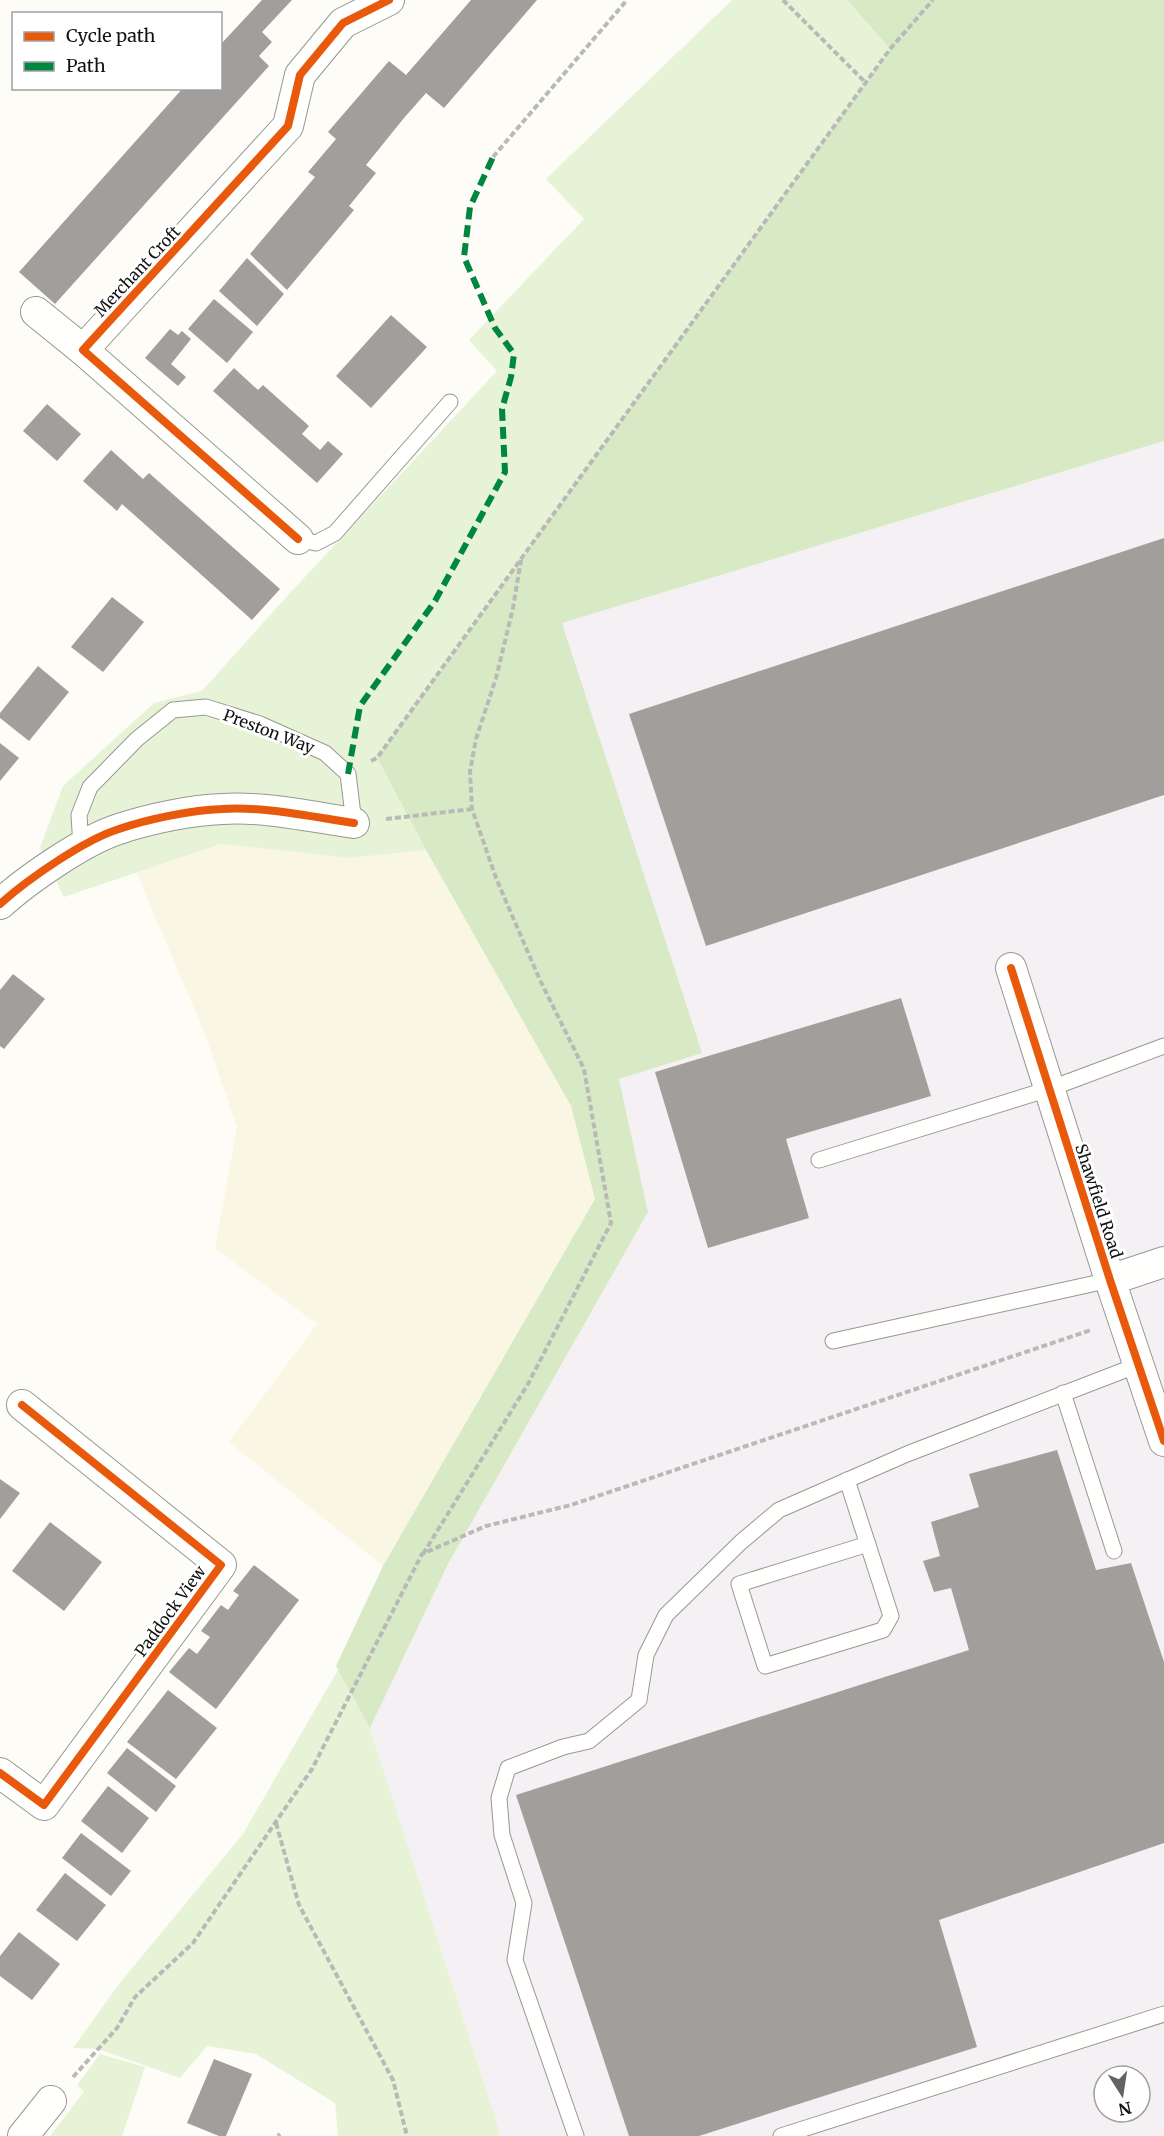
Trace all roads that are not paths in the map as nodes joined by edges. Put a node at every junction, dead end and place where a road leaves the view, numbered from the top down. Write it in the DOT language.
graph roads {
  1 [pos="389,0"];
  2 [pos="36,312"];
  3 [pos="83,350"];
  4 [pos="450,402"];
  5 [pos="298,539"];
  6 [pos="354,823"];
  7 [pos="81,847"];
  8 [pos="0,904"];
  9 [pos="1011,968"];
  10 [pos="1164,1046"];
  11 [pos="1049,1089"];
  12 [pos="819,1160"];
  13 [pos="1164,1262"];
  14 [pos="1110,1280"];
  15 [pos="832,1341"];
  16 [pos="1138,1365"];
  17 [pos="1063,1393"];
  18 [pos="22,1405"];
  19 [pos="1164,1441"];
  20 [pos="847,1480"];
  21 [pos="868,1544"];
  22 [pos="1114,1551"];
  23 [pos="0,1773"];
  24 [pos="1164,2014"];
  25 [pos="51,2101"];
  26 [pos="24,2136"];
  27 [pos="576,2136"];
  28 [pos="781,2136"];
  1 -- 3 [label="street, Merchant Croft"];
  2 -- 3 [label="street"];
  3 -- 5 [label="street"];
  4 -- 5 [label="lane"];
  6 -- 7 [label="street"];
  6 -- 7 [label="lane, Preston Way"];
  7 -- 8 [label="street"];
  9 -- 11 [label="street, Shawfield Road"];
  10 -- 11 [label="lane"];
  11 -- 12 [label="lane"];
  11 -- 14 [label="street, Shawfield Road"];
  13 -- 14 [label="street, Shawfield Road"];
  14 -- 15 [label="lane"];
  14 -- 16 [label="street, Shawfield Road"];
  16 -- 17 [label="lane"];
  16 -- 19 [label="street, Shawfield Road"];
  17 -- 20 [label="lane"];
  17 -- 22 [label="lane"];
  18 -- 23 [label="street, Paddock View"];
  20 -- 21 [label="lane"];
  20 -- 27 [label="lane"];
  21 -- 21 [label="lane"];
  24 -- 28 [label="lane"];
  25 -- 26 [label="street"];
}
